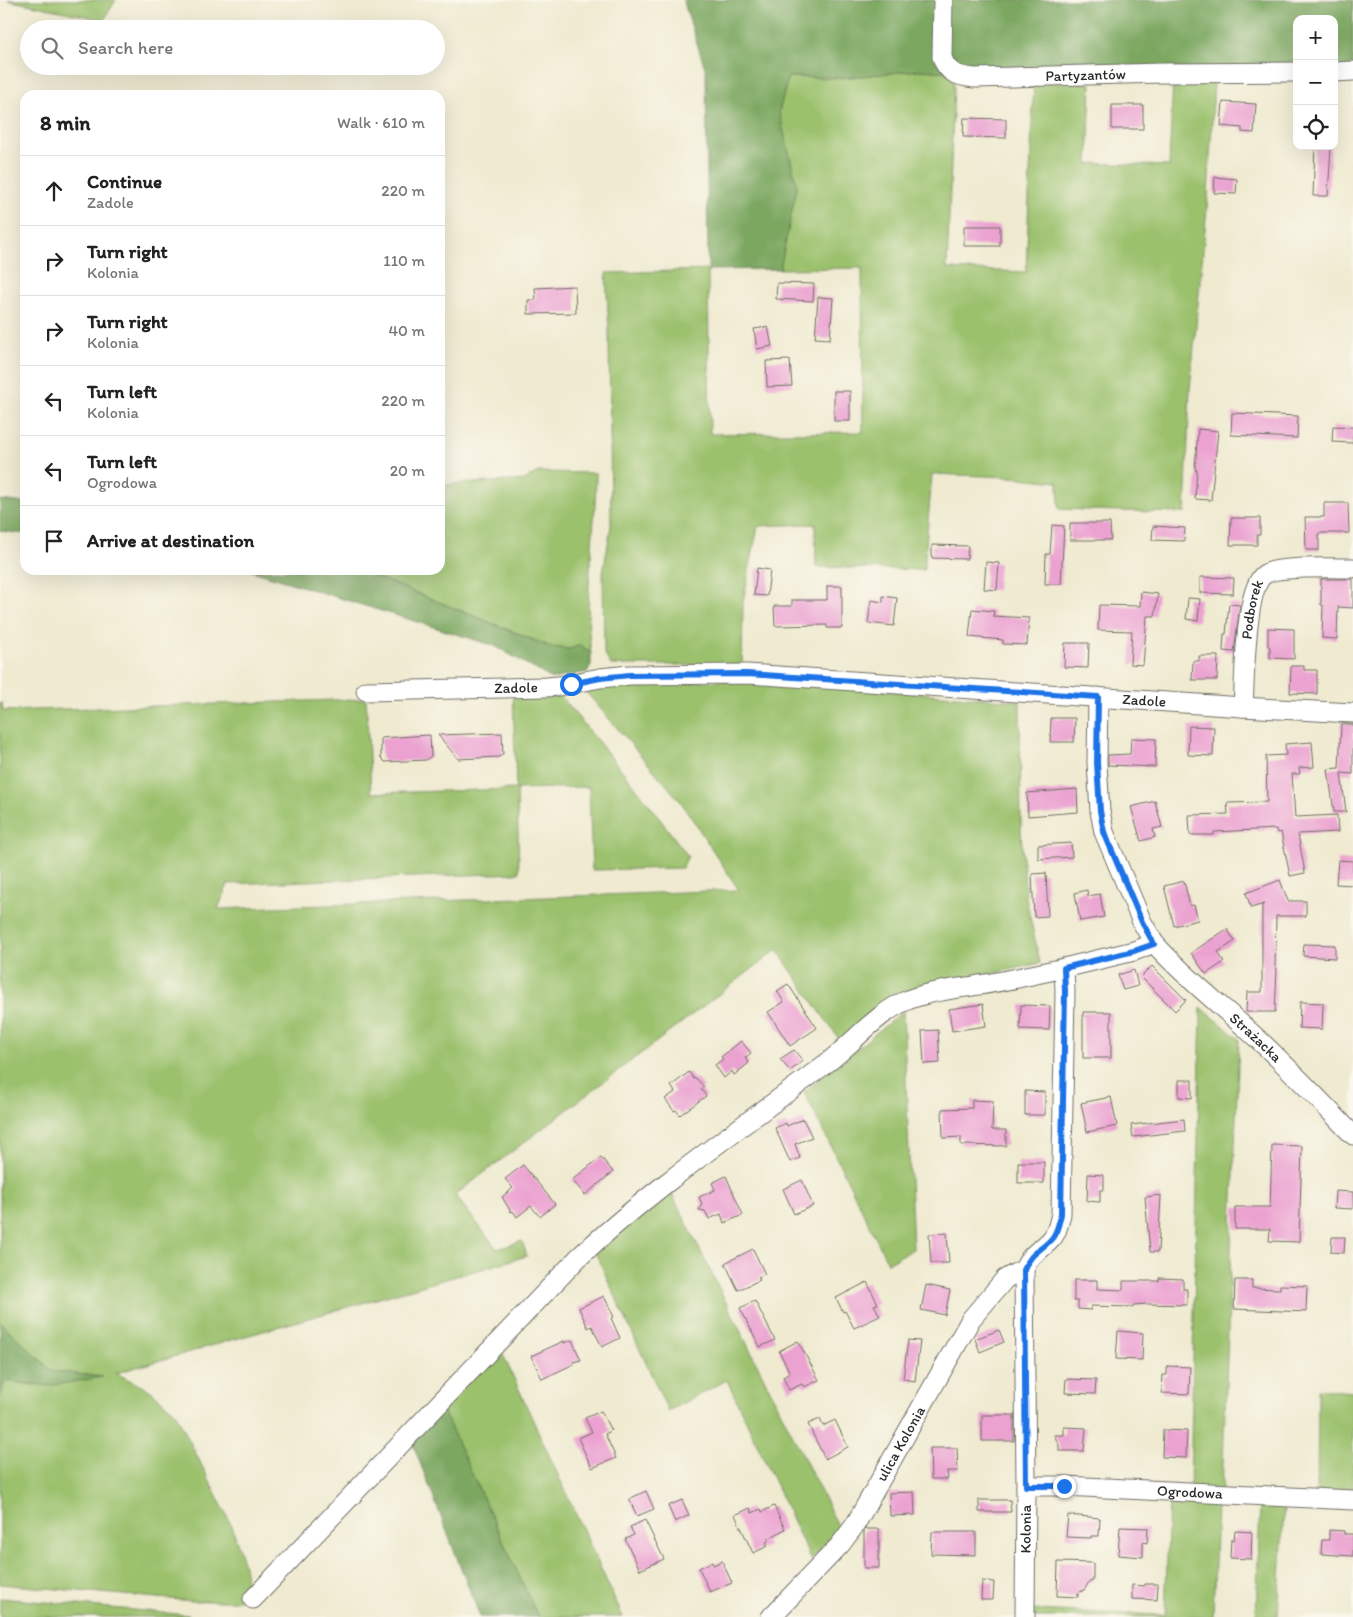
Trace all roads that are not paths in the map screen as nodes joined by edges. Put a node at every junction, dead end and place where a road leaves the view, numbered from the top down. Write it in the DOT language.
graph roads {
  1 [pos="943,0"];
  2 [pos="1293,72"];
  3 [pos="1338,72"];
  4 [pos="1353,72"];
  5 [pos="1353,568"];
  6 [pos="366,692"];
  7 [pos="1098,697"];
  8 [pos="1243,708"];
  9 [pos="1353,713"];
  10 [pos="1154,944"];
  11 [pos="1064,968"];
  12 [pos="1353,1135"];
  13 [pos="1024,1270"];
  14 [pos="1026,1486"];
  15 [pos="1353,1500"];
  16 [pos="253,1599"];
  17 [pos="771,1617"];
  18 [pos="1025,1617"];
  1 -- 2 [label="street, Partyzantów"];
  3 -- 4 [label="street"];
  5 -- 8 [label="street, Podborek"];
  6 -- 7 [label="street, Zadole"];
  7 -- 8 [label="street, Zadole"];
  7 -- 10 [label="street"];
  8 -- 9 [label="street, Zadole"];
  10 -- 11 [label="street"];
  10 -- 12 [label="street, Strażacka"];
  11 -- 13 [label="street"];
  11 -- 16 [label="street"];
  13 -- 14 [label="street, Kolonia"];
  13 -- 17 [label="street, ulica Kolonia"];
  14 -- 15 [label="street, Ogrodowa"];
  14 -- 18 [label="street, Kolonia"];
}
